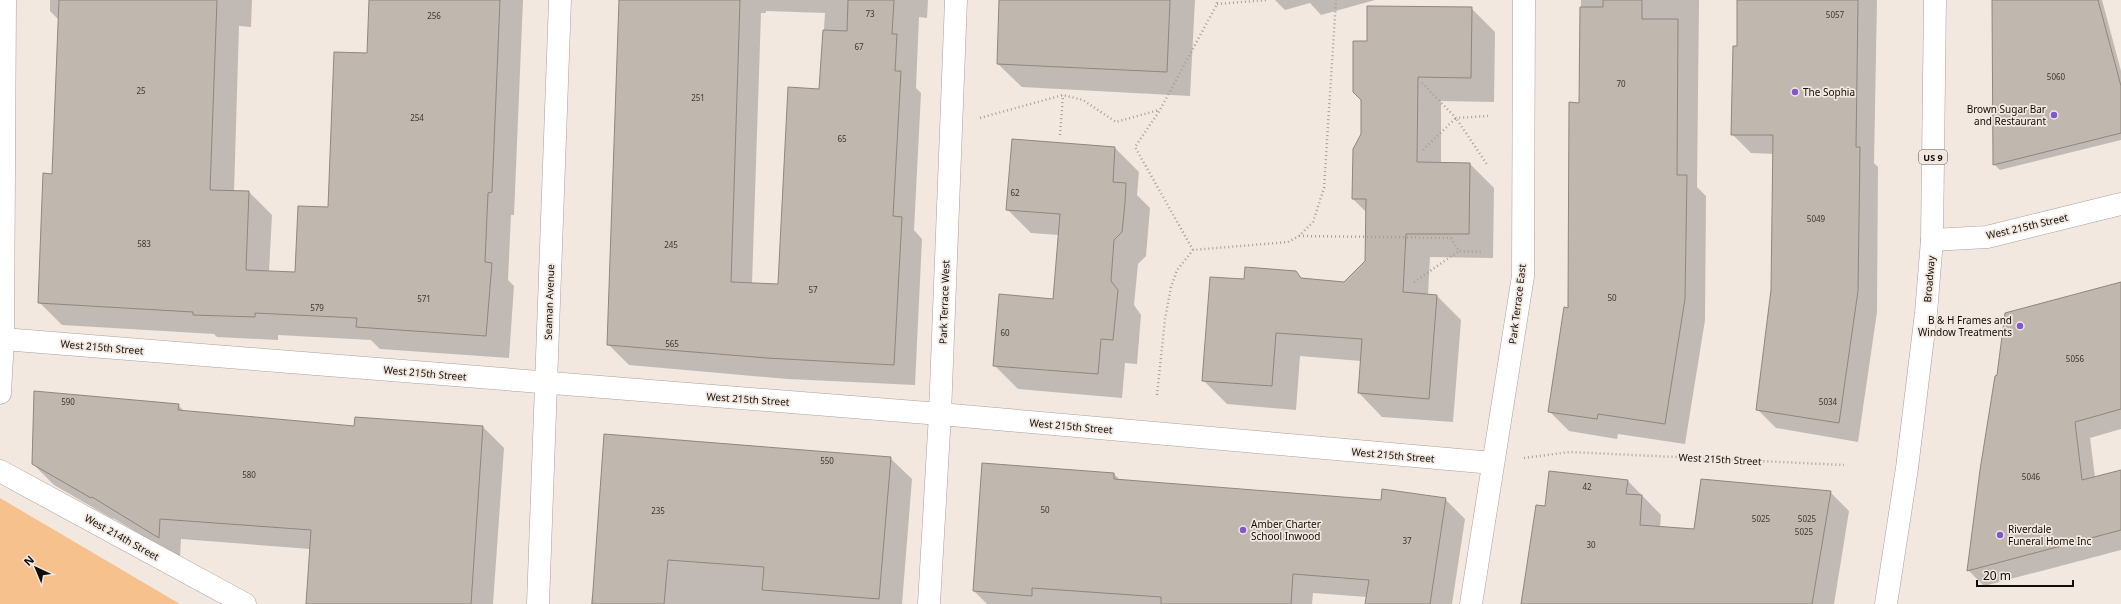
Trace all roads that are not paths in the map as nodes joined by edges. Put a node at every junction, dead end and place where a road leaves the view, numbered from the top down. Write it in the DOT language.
graph roads {
  1 [pos="5,0"];
  2 [pos="560,0"];
  3 [pos="956,0"];
  4 [pos="1524,0"];
  5 [pos="1935,0"];
  6 [pos="2121,204"];
  7 [pos="1932,240"];
  8 [pos="3,339"];
  9 [pos="547,383"];
  10 [pos="0,393"];
  11 [pos="940,414"];
  12 [pos="1493,463"];
  13 [pos="0,471"];
  14 [pos="245,604"];
  15 [pos="538,604"];
  16 [pos="929,604"];
  17 [pos="1471,604"];
  18 [pos="1886,604"];
  1 -- 8 [label="street"];
  2 -- 9 [label="street, Seaman Avenue"];
  3 -- 11 [label="street, Park Terrace West"];
  4 -- 12 [label="street, Park Terrace East"];
  5 -- 7 [label="street, Broadway / US 9"];
  6 -- 7 [label="street, West 215th Street"];
  7 -- 18 [label="street, Broadway / US 9"];
  8 -- 9 [label="street, West 215th Street"];
  8 -- 10 [label="street"];
  9 -- 11 [label="street, West 215th Street"];
  9 -- 15 [label="street, Seaman Avenue"];
  11 -- 12 [label="street, West 215th Street"];
  11 -- 16 [label="street, Park Terrace West"];
  12 -- 17 [label="street, Park Terrace East"];
  13 -- 14 [label="street, West 214th Street"];
}
